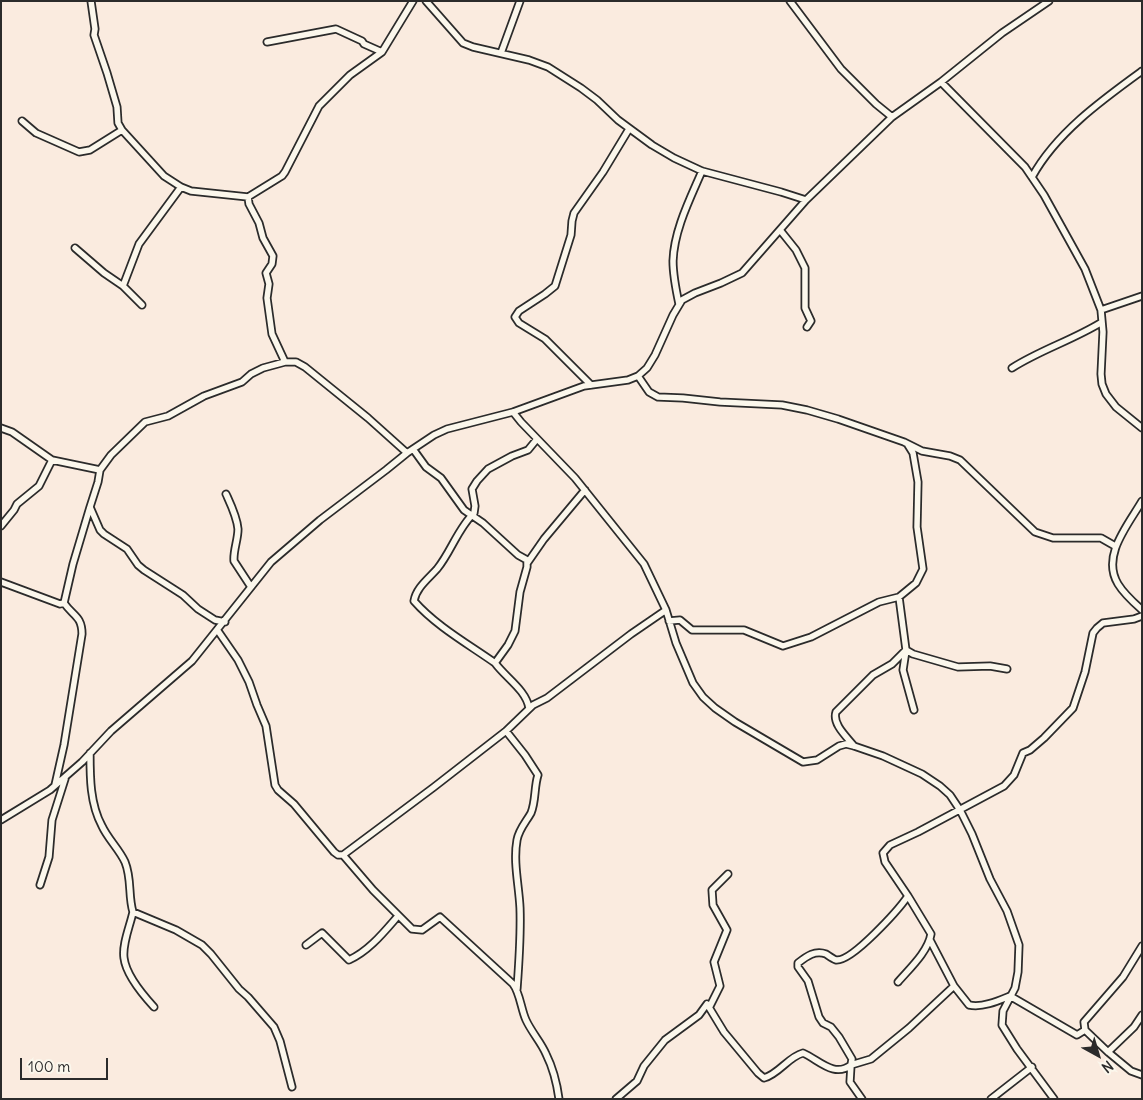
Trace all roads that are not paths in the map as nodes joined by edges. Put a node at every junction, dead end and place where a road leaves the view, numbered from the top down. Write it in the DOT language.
graph roads {
  1 [pos="91,1"];
  2 [pos="414,1"];
  3 [pos="426,1"];
  4 [pos="520,1"];
  5 [pos="790,1"];
  6 [pos="1036,1"];
  7 [pos="1049,1"];
  8 [pos="1041,7"];
  9 [pos="267,42"];
  10 [pos="382,52"];
  11 [pos="501,53"];
  12 [pos="1142,71"];
  13 [pos="941,82"];
  14 [pos="892,117"];
  15 [pos="22,121"];
  16 [pos="629,129"];
  17 [pos="122,130"];
  18 [pos="702,171"];
  19 [pos="1032,177"];
  20 [pos="181,187"];
  21 [pos="248,197"];
  22 [pos="806,200"];
  23 [pos="780,230"];
  24 [pos="75,248"];
  25 [pos="123,286"];
  26 [pos="1142,296"];
  27 [pos="678,304"];
  28 [pos="142,305"];
  29 [pos="1101,310"];
  30 [pos="1102,322"];
  31 [pos="807,327"];
  32 [pos="285,362"];
  33 [pos="1012,368"];
  34 [pos="638,376"];
  35 [pos="591,384"];
  36 [pos="514,412"];
  37 [pos="1,428"];
  38 [pos="1142,428"];
  39 [pos="537,439"];
  40 [pos="904,442"];
  41 [pos="410,451"];
  42 [pos="52,460"];
  43 [pos="100,470"];
  44 [pos="585,490"];
  45 [pos="226,494"];
  46 [pos="1142,502"];
  47 [pos="90,507"];
  48 [pos="471,515"];
  49 [pos="1,526"];
  50 [pos="1115,546"];
  51 [pos="528,562"];
  52 [pos="1,582"];
  53 [pos="251,587"];
  54 [pos="899,596"];
  55 [pos="64,604"];
  56 [pos="666,610"];
  57 [pos="1142,610"];
  58 [pos="1142,616"];
  59 [pos="669,620"];
  60 [pos="225,622"];
  61 [pos="218,631"];
  62 [pos="906,650"];
  63 [pos="495,663"];
  64 [pos="1007,669"];
  65 [pos="529,708"];
  66 [pos="914,710"];
  67 [pos="506,731"];
  68 [pos="854,746"];
  69 [pos="90,753"];
  70 [pos="66,777"];
  71 [pos="55,785"];
  72 [pos="960,810"];
  73 [pos="1,820"];
  74 [pos="343,855"];
  75 [pos="728,874"];
  76 [pos="40,885"];
  77 [pos="908,896"];
  78 [pos="133,912"];
  79 [pos="398,916"];
  80 [pos="930,940"];
  81 [pos="306,946"];
  82 [pos="1142,946"];
  83 [pos="898,982"];
  84 [pos="954,986"];
  85 [pos="517,989"];
  86 [pos="1010,996"];
  87 [pos="710,1006"];
  88 [pos="154,1007"];
  89 [pos="1142,1015"];
  90 [pos="1085,1030"];
  91 [pos="1108,1052"];
  92 [pos="851,1065"];
  93 [pos="1032,1067"];
  94 [pos="1142,1075"];
  95 [pos="292,1087"];
  96 [pos="559,1099"];
  97 [pos="616,1099"];
  98 [pos="862,1099"];
  99 [pos="991,1099"];
  100 [pos="1054,1099"];
  1 -- 17 [label="street"];
  2 -- 10 [label="street"];
  3 -- 11 [label="street"];
  4 -- 11 [label="street"];
  5 -- 14 [label="street"];
  6 -- 8 [label="street"];
  7 -- 8 [label="street"];
  8 -- 13 [label="street"];
  9 -- 10 [label="street"];
  10 -- 21 [label="street"];
  11 -- 16 [label="street"];
  12 -- 19 [label="street"];
  13 -- 14 [label="street"];
  13 -- 19 [label="street"];
  14 -- 22 [label="street"];
  15 -- 17 [label="street"];
  16 -- 18 [label="street"];
  16 -- 35 [label="street"];
  17 -- 20 [label="street"];
  18 -- 22 [label="street"];
  18 -- 27 [label="street"];
  19 -- 29 [label="street"];
  20 -- 21 [label="street"];
  20 -- 25 [label="street"];
  21 -- 32 [label="street"];
  22 -- 23 [label="street"];
  23 -- 27 [label="street"];
  23 -- 31 [label="street"];
  24 -- 25 [label="street"];
  25 -- 28 [label="street"];
  26 -- 29 [label="street"];
  27 -- 34 [label="street"];
  29 -- 30 [label="street"];
  30 -- 33 [label="street"];
  30 -- 38 [label="street"];
  32 -- 41 [label="street"];
  32 -- 43 [label="street"];
  34 -- 35 [label="street"];
  34 -- 40 [label="street"];
  35 -- 36 [label="street"];
  36 -- 39 [label="street"];
  36 -- 41 [label="street"];
  37 -- 42 [label="street"];
  39 -- 44 [label="street"];
  39 -- 48 [label="street"];
  40 -- 50 [label="street"];
  40 -- 54 [label="street"];
  41 -- 48 [label="street"];
  41 -- 53 [label="street"];
  42 -- 43 [label="street"];
  42 -- 49 [label="street"];
  43 -- 47 [label="street"];
  44 -- 51 [label="street"];
  44 -- 56 [label="street"];
  45 -- 53 [label="street"];
  46 -- 50 [label="street"];
  47 -- 55 [label="street"];
  47 -- 60 [label="street"];
  48 -- 51 [label="street"];
  48 -- 63 [label="street"];
  50 -- 57 [label="street"];
  51 -- 63 [label="street"];
  52 -- 55 [label="street"];
  53 -- 60 [label="street"];
  54 -- 59 [label="street"];
  54 -- 62 [label="street"];
  55 -- 71 [label="street"];
  56 -- 59 [label="street"];
  56 -- 65 [label="street"];
  58 -- 72 [label="street"];
  59 -- 68 [label="street"];
  60 -- 61 [label="street"];
  61 -- 69 [label="street"];
  61 -- 74 [label="street"];
  62 -- 64 [label="street"];
  62 -- 66 [label="street"];
  62 -- 68 [label="street"];
  63 -- 65 [label="street"];
  65 -- 67 [label="street"];
  67 -- 74 [label="street"];
  67 -- 85 [label="street"];
  68 -- 72 [label="street"];
  69 -- 70 [label="street"];
  69 -- 78 [label="street"];
  70 -- 71 [label="street"];
  70 -- 76 [label="street"];
  71 -- 73 [label="street"];
  72 -- 77 [label="street"];
  72 -- 86 [label="street"];
  74 -- 79 [label="street"];
  75 -- 87 [label="street"];
  77 -- 80 [label="street"];
  77 -- 92 [label="street"];
  78 -- 88 [label="street"];
  78 -- 95 [label="street"];
  79 -- 81 [label="street"];
  79 -- 85 [label="street"];
  80 -- 83 [label="street"];
  80 -- 84 [label="street"];
  82 -- 90 [label="street"];
  84 -- 86 [label="street"];
  84 -- 92 [label="street"];
  85 -- 96 [label="street"];
  86 -- 90 [label="street"];
  86 -- 93 [label="street"];
  87 -- 92 [label="street"];
  87 -- 97 [label="street"];
  89 -- 91 [label="street"];
  90 -- 91 [label="street"];
  91 -- 94 [label="street"];
  92 -- 98 [label="street"];
  93 -- 99 [label="street"];
  93 -- 100 [label="street"];
}
